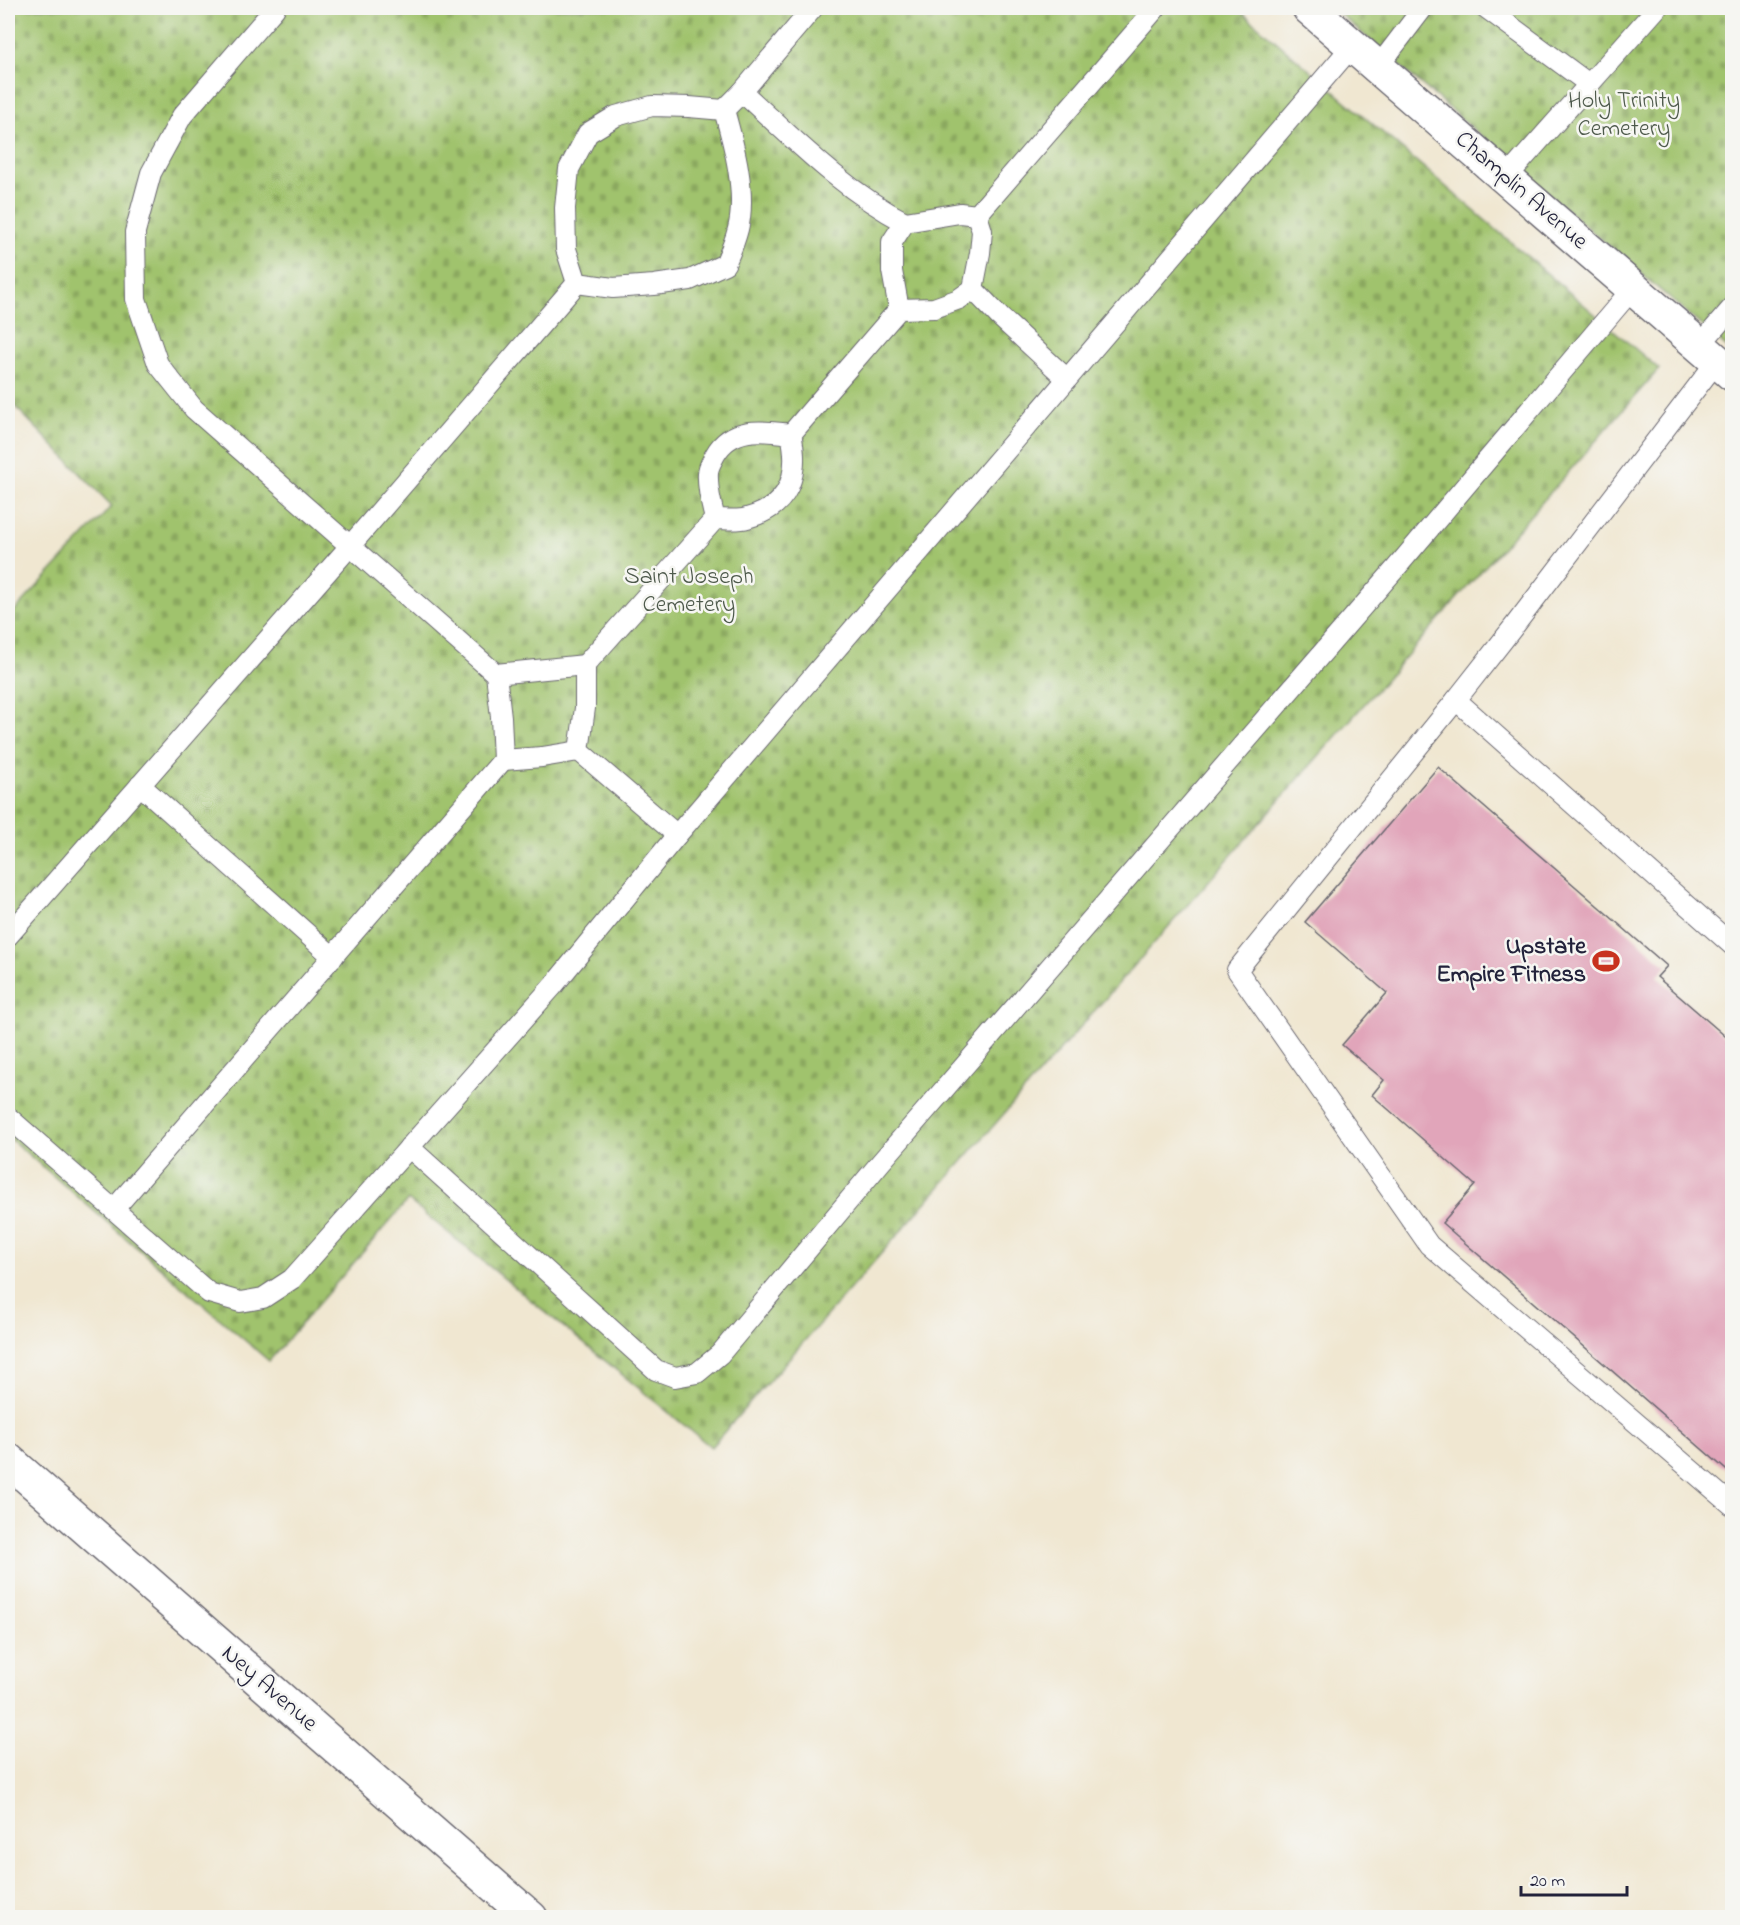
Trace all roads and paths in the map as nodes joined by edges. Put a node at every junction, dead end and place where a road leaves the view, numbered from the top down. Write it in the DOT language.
graph roads {
  1 [pos="275,8"];
  2 [pos="813,8"];
  3 [pos="1156,8"];
  4 [pos="1309,8"];
  5 [pos="1423,8"];
  6 [pos="1486,8"];
  7 [pos="1657,8"];
  8 [pos="1353,45"];
  9 [pos="1378,68"];
  10 [pos="1589,84"];
  11 [pos="742,92"];
  12 [pos="724,110"];
  13 [pos="1506,178"];
  14 [pos="977,215"];
  15 [pos="905,222"];
  16 [pos="577,283"];
  17 [pos="1633,288"];
  18 [pos="974,289"];
  19 [pos="1732,308"];
  20 [pos="899,309"];
  21 [pos="1716,361"];
  22 [pos="1067,380"];
  23 [pos="791,434"];
  24 [pos="715,519"];
  25 [pos="350,546"];
  26 [pos="585,665"];
  27 [pos="496,674"];
  28 [pos="1456,700"];
  29 [pos="579,751"];
  30 [pos="504,760"];
  31 [pos="140,785"];
  32 [pos="677,835"];
  33 [pos="8,936"];
  34 [pos="1732,945"];
  35 [pos="333,957"];
  36 [pos="8,1117"];
  37 [pos="409,1147"];
  38 [pos="114,1209"];
  39 [pos="8,1460"];
  40 [pos="1732,1505"];
  41 [pos="531,1917"];
  1 -- 25 [label="lane"];
  2 -- 11 [label="lane"];
  3 -- 14 [label="lane"];
  4 -- 8 [label="street, Champlin Avenue"];
  5 -- 9 [label="lane"];
  6 -- 10 [label="lane"];
  7 -- 10 [label="lane"];
  8 -- 9 [label="street, Champlin Avenue"];
  8 -- 22 [label="lane"];
  9 -- 13 [label="street, Champlin Avenue"];
  10 -- 13 [label="lane"];
  11 -- 12 [label="lane"];
  11 -- 15 [label="lane"];
  12 -- 16 [label="lane"];
  12 -- 16 [label="lane"];
  13 -- 17 [label="street, Champlin Avenue"];
  14 -- 15 [label="lane"];
  14 -- 18 [label="lane"];
  15 -- 20 [label="lane"];
  16 -- 25 [label="lane"];
  17 -- 21 [label="street, Champlin Avenue"];
  17 -- 37 [label="lane"];
  18 -- 20 [label="lane"];
  18 -- 22 [label="lane"];
  19 -- 21 [label="lane"];
  20 -- 23 [label="lane"];
  21 -- 28 [label="lane"];
  22 -- 32 [label="lane"];
  23 -- 24 [label="lane"];
  23 -- 24 [label="lane"];
  24 -- 26 [label="lane"];
  25 -- 27 [label="lane"];
  25 -- 31 [label="lane"];
  26 -- 27 [label="lane"];
  26 -- 29 [label="lane"];
  27 -- 30 [label="lane"];
  28 -- 34 [label="lane"];
  28 -- 40 [label="lane"];
  29 -- 30 [label="lane"];
  29 -- 32 [label="lane"];
  30 -- 35 [label="lane"];
  31 -- 33 [label="lane"];
  31 -- 35 [label="lane"];
  32 -- 37 [label="lane"];
  35 -- 38 [label="lane"];
  36 -- 38 [label="lane"];
  37 -- 38 [label="lane"];
  39 -- 41 [label="street, Ney Avenue"];
}
